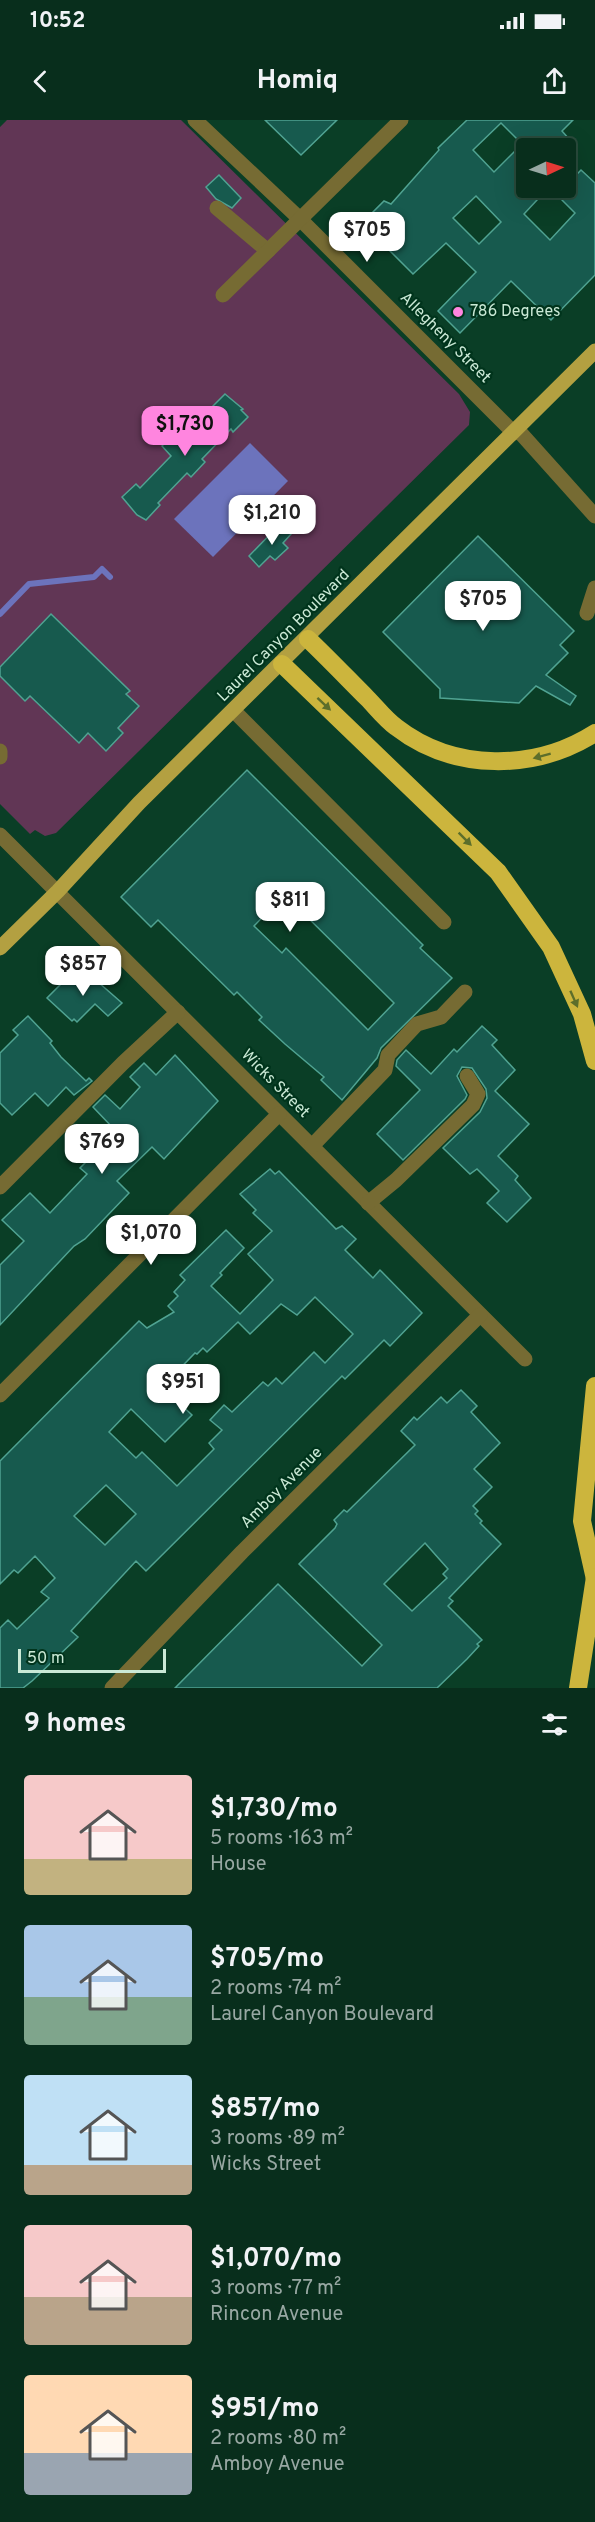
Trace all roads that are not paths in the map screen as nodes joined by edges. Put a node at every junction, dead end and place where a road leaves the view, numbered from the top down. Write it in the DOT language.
graph roads {
  1 [pos="195,120"];
  2 [pos="401,120"];
  3 [pos="218,208"];
  4 [pos="301,220"];
  5 [pos="268,251"];
  6 [pos="223,295"];
  7 [pos="595,351"];
  8 [pos="515,431"];
  9 [pos="595,516"];
  10 [pos="595,588"];
  11 [pos="587,613"];
  12 [pos="308,639"];
  13 [pos="282,664"];
  14 [pos="234,711"];
  15 [pos="595,733"];
  16 [pos="0,751"];
  17 [pos="0,757"];
  18 [pos="0,835"];
  19 [pos="58,891"];
  20 [pos="444,922"];
  21 [pos="0,948"];
  22 [pos="465,992"];
  23 [pos="178,1012"];
  24 [pos="595,1061"];
  25 [pos="467,1076"];
  26 [pos="279,1114"];
  27 [pos="312,1146"];
  28 [pos="0,1187"];
  29 [pos="368,1203"];
  30 [pos="480,1315"];
  31 [pos="525,1359"];
  32 [pos="595,1386"];
  33 [pos="0,1395"];
  34 [pos="595,1578"];
  35 [pos="583,1665"];
  36 [pos="111,1688"];
  37 [pos="578,1688"];
  38 [pos="593,1688"];
  1 -- 4 [label="street, Allegheny Street"];
  2 -- 4 [label="street"];
  3 -- 5 [label="street"];
  4 -- 5 [label="street"];
  4 -- 8 [label="street, Allegheny Street"];
  5 -- 6 [label="street"];
  7 -- 8 [label="main road, Laurel Canyon Boulevard"];
  8 -- 9 [label="street, Allegheny Street"];
  8 -- 12 [label="main road, Laurel Canyon Boulevard"];
  10 -- 11 [label="street"];
  12 -- 13 [label="main road, Laurel Canyon Boulevard"];
  15 -- 12 [label="highway, one-way"];
  13 -- 14 [label="main road, Laurel Canyon Boulevard"];
  13 -- 24 [label="highway, one-way"];
  14 -- 19 [label="main road, Laurel Canyon Boulevard"];
  14 -- 20 [label="street"];
  16 -- 17 [label="street"];
  18 -- 19 [label="street, Wicks Street"];
  19 -- 21 [label="main road, Laurel Canyon Boulevard"];
  19 -- 23 [label="street, Wicks Street"];
  22 -- 27 [label="street"];
  23 -- 26 [label="street, Wicks Street"];
  23 -- 28 [label="street"];
  25 -- 29 [label="street"];
  26 -- 27 [label="street, Wicks Street"];
  26 -- 33 [label="street"];
  27 -- 29 [label="street, Wicks Street"];
  29 -- 30 [label="street, Wicks Street"];
  30 -- 31 [label="street, Wicks Street"];
  30 -- 36 [label="street, Amboy Avenue"];
  32 -- 34 [label="highway"];
  34 -- 35 [label="highway"];
  35 -- 37 [label="highway"];
  35 -- 38 [label="highway"];
}
